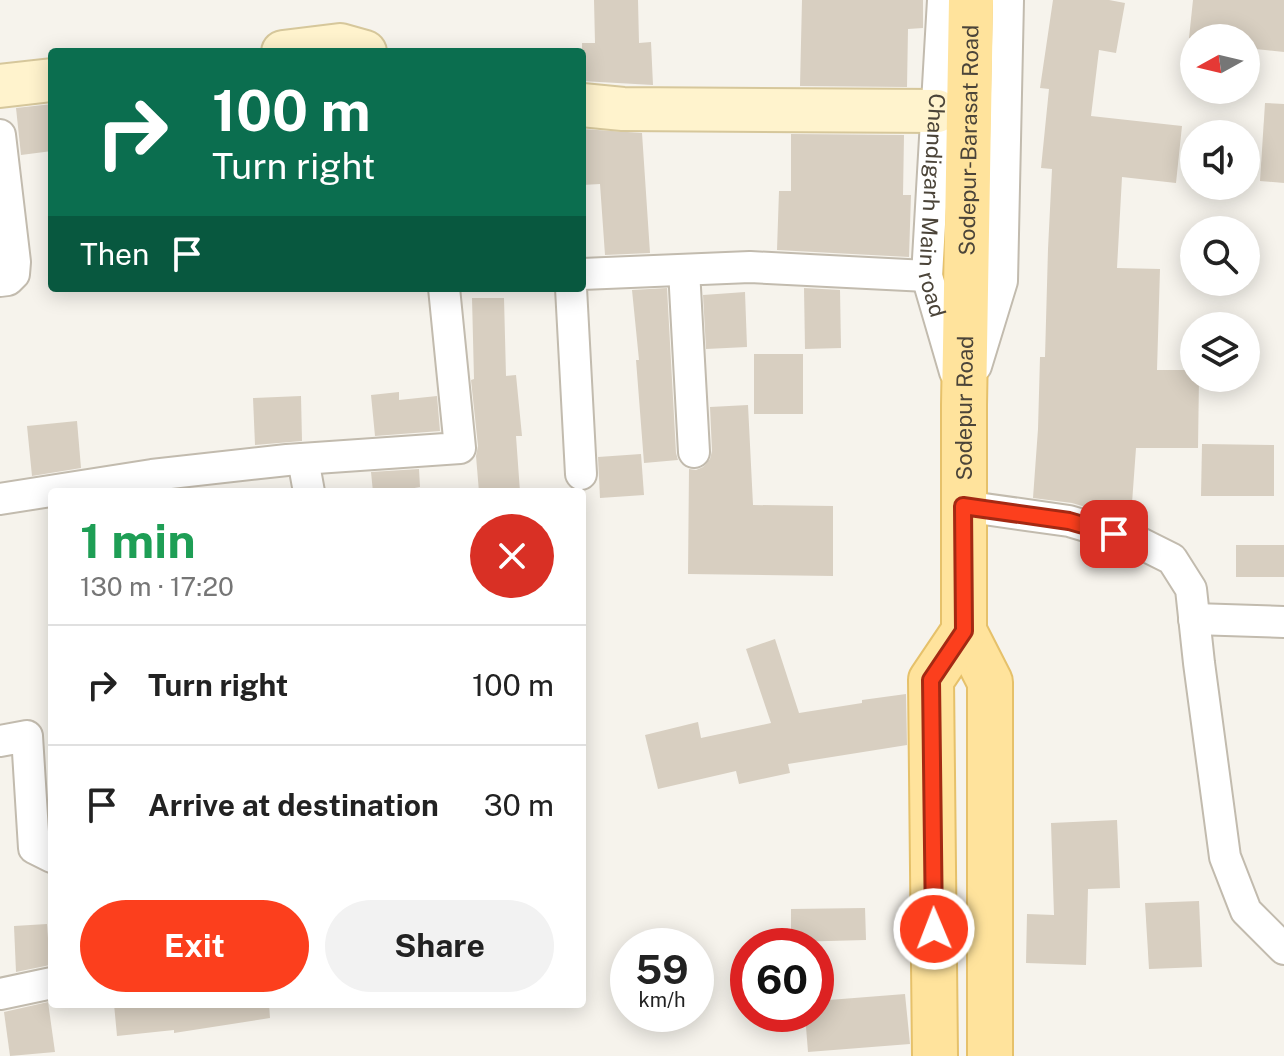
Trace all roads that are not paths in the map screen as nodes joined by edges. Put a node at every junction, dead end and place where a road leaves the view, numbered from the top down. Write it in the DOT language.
graph roads {
  1 [pos="943,0"];
  2 [pos="971,0"];
  3 [pos="1008,0"];
  4 [pos="316,48"];
  5 [pos="351,48"];
  6 [pos="48,80"];
  7 [pos="0,86"];
  8 [pos="586,105"];
  9 [pos="937,111"];
  10 [pos="0,135"];
  11 [pos="684,270"];
  12 [pos="586,274"];
  13 [pos="947,278"];
  14 [pos="0,281"];
  15 [pos="444,292"];
  16 [pos="571,292"];
  17 [pos="964,405"];
  18 [pos="694,452"];
  19 [pos="303,459"];
  20 [pos="581,474"];
  21 [pos="153,483"];
  22 [pos="105,488"];
  23 [pos="308,488"];
  24 [pos="48,494"];
  25 [pos="0,499"];
  26 [pos="963,506"];
  27 [pos="1194,619"];
  28 [pos="1284,622"];
  29 [pos="964,631"];
  30 [pos="0,741"];
  31 [pos="48,855"];
  32 [pos="1284,949"];
  33 [pos="48,984"];
  34 [pos="0,994"];
  35 [pos="935,1056"];
  36 [pos="990,1056"];
  1 -- 9 [label="street, Chandigarh Main road"];
  2 -- 13 [label="main road, Sodepur-Barasat Road"];
  3 -- 17 [label="street"];
  4 -- 5 [label="street"];
  6 -- 7 [label="street"];
  8 -- 9 [label="street"];
  9 -- 13 [label="street, Chandigarh Main road"];
  10 -- 14 [label="street"];
  11 -- 12 [label="street"];
  11 -- 13 [label="street"];
  11 -- 18 [label="street"];
  13 -- 17 [label="main road, Sodepur Road"];
  15 -- 19 [label="street"];
  16 -- 20 [label="street"];
  17 -- 26 [label="main road, Sodepur Road"];
  19 -- 21 [label="street"];
  19 -- 23 [label="street"];
  21 -- 22 [label="street"];
  24 -- 25 [label="street"];
  26 -- 27 [label="street"];
  26 -- 29 [label="main road, Sodepur Road"];
  27 -- 28 [label="street"];
  27 -- 32 [label="street"];
  29 -- 35 [label="main road"];
  29 -- 36 [label="main road"];
  30 -- 31 [label="street"];
  33 -- 34 [label="street"];
}
